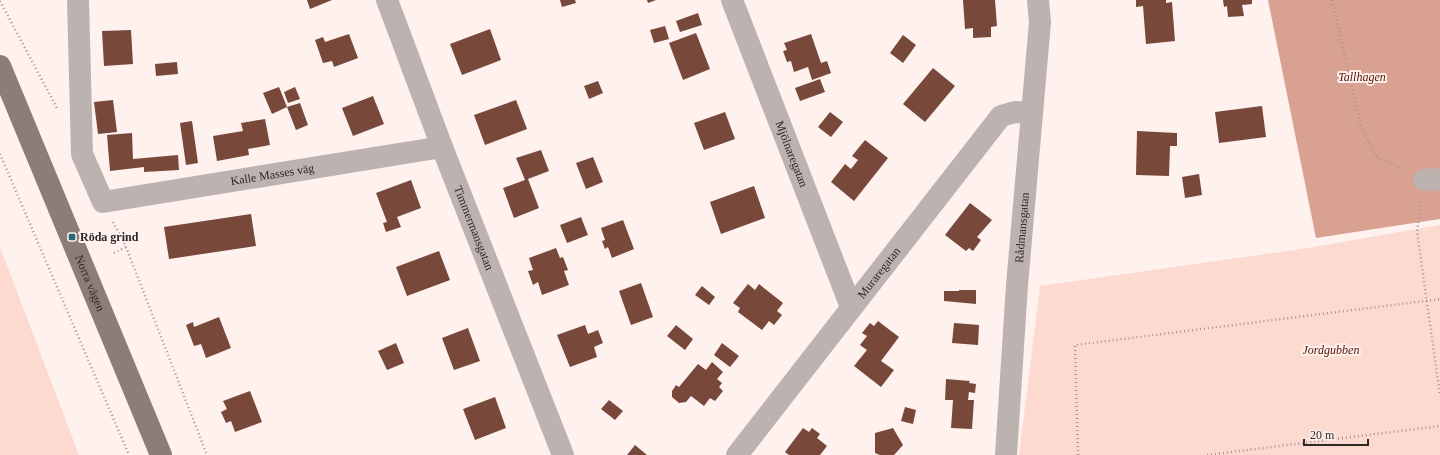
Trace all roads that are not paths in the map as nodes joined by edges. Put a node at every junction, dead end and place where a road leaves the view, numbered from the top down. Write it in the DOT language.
graph roads {
  1 [pos="78,0"];
  2 [pos="387,0"];
  3 [pos="732,0"];
  4 [pos="1038,0"];
  5 [pos="0,66"];
  6 [pos="1032,114"];
  7 [pos="442,147"];
  8 [pos="851,307"];
  9 [pos="161,455"];
  10 [pos="563,455"];
  11 [pos="738,455"];
  12 [pos="1006,455"];
  1 -- 7 [label="street, Kalle Masses väg"];
  2 -- 7 [label="street, Timmermansgatan"];
  3 -- 8 [label="street, Mjölnaregatan"];
  4 -- 6 [label="street, Rådmansgatan"];
  5 -- 9 [label="main road, Norra vägen"];
  6 -- 8 [label="street, Muraregatan"];
  6 -- 12 [label="street, Rådmansgatan"];
  7 -- 10 [label="street, Timmermansgatan"];
  8 -- 11 [label="street, Muraregatan"];
}
